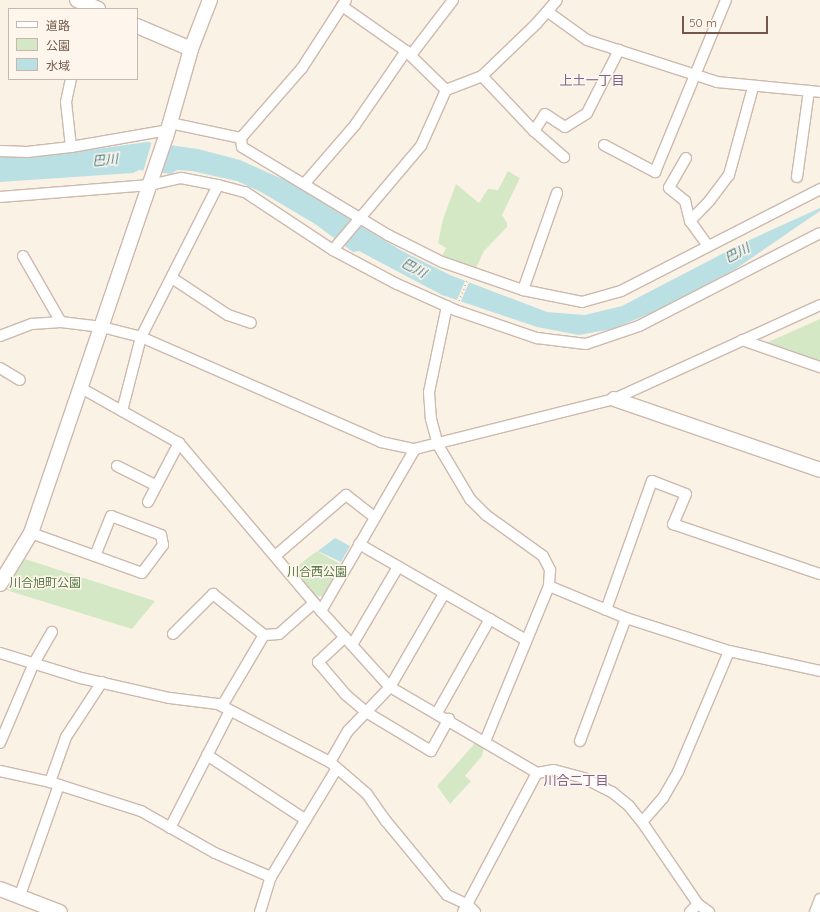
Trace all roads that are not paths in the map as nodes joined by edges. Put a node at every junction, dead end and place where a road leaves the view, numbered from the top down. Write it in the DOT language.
graph roads {
  1 [pos="77,0"];
  2 [pos="210,0"];
  3 [pos="453,0"];
  4 [pos="557,0"];
  5 [pos="726,0"];
  6 [pos="344,3"];
  7 [pos="96,8"];
  8 [pos="548,12"];
  9 [pos="138,26"];
  10 [pos="191,49"];
  11 [pos="619,50"];
  12 [pos="408,53"];
  13 [pos="694,75"];
  14 [pos="482,76"];
  15 [pos="71,80"];
  16 [pos="753,87"];
  17 [pos="446,90"];
  18 [pos="809,91"];
  19 [pos="820,92"];
  20 [pos="168,130"];
  21 [pos="534,131"];
  22 [pos="241,138"];
  23 [pos="604,145"];
  24 [pos="71,147"];
  25 [pos="0,151"];
  26 [pos="564,157"];
  27 [pos="686,158"];
  28 [pos="797,177"];
  29 [pos="151,182"];
  30 [pos="305,183"];
  31 [pos="218,185"];
  32 [pos="820,189"];
  33 [pos="557,193"];
  34 [pos="0,197"];
  35 [pos="359,220"];
  36 [pos="690,221"];
  37 [pos="820,233"];
  38 [pos="708,246"];
  39 [pos="335,248"];
  40 [pos="23,256"];
  41 [pos="172,278"];
  42 [pos="523,290"];
  43 [pos="820,305"];
  44 [pos="452,307"];
  45 [pos="61,322"];
  46 [pos="252,324"];
  47 [pos="102,327"];
  48 [pos="0,336"];
  49 [pos="141,337"];
  50 [pos="742,340"];
  51 [pos="820,367"];
  52 [pos="0,368"];
  53 [pos="20,380"];
  54 [pos="81,388"];
  55 [pos="614,399"];
  56 [pos="122,411"];
  57 [pos="179,443"];
  58 [pos="438,445"];
  59 [pos="415,449"];
  60 [pos="117,466"];
  61 [pos="820,470"];
  62 [pos="155,485"];
  63 [pos="148,502"];
  64 [pos="374,517"];
  65 [pos="31,533"];
  66 [pos="359,544"];
  67 [pos="95,556"];
  68 [pos="274,556"];
  69 [pos="398,567"];
  70 [pos="820,574"];
  71 [pos="0,584"];
  72 [pos="548,586"];
  73 [pos="444,594"];
  74 [pos="318,607"];
  75 [pos="606,610"];
  76 [pos="626,618"];
  77 [pos="490,619"];
  78 [pos="52,632"];
  79 [pos="173,634"];
  80 [pos="264,635"];
  81 [pos="345,637"];
  82 [pos="526,640"];
  83 [pos="352,645"];
  84 [pos="729,651"];
  85 [pos="0,653"];
  86 [pos="34,663"];
  87 [pos="820,671"];
  88 [pos="102,682"];
  89 [pos="390,687"];
  90 [pos="226,708"];
  91 [pos="366,712"];
  92 [pos="437,713"];
  93 [pos="449,720"];
  94 [pos="485,741"];
  95 [pos="580,741"];
  96 [pos="0,743"];
  97 [pos="207,755"];
  98 [pos="334,765"];
  99 [pos="0,771"];
  100 [pos="537,773"];
  101 [pos="54,783"];
  102 [pos="306,820"];
  103 [pos="642,822"];
  104 [pos="170,828"];
  105 [pos="271,878"];
  106 [pos="0,888"];
  107 [pos="20,895"];
  108 [pos="820,899"];
  109 [pos="698,904"];
  110 [pos="466,908"];
  111 [pos="60,912"];
  112 [pos="260,912"];
  113 [pos="475,912"];
  114 [pos="690,912"];
  115 [pos="708,912"];
  116 [pos="815,912"];
  1 -- 7 [label="street"];
  2 -- 10 [label="street"];
  3 -- 12 [label="street"];
  4 -- 8 [label="street"];
  5 -- 13 [label="street"];
  6 -- 12 [label="street"];
  6 -- 22 [label="street"];
  8 -- 11 [label="street"];
  8 -- 14 [label="street"];
  9 -- 10 [label="street"];
  10 -- 20 [label="street"];
  11 -- 13 [label="street"];
  11 -- 21 [label="street"];
  12 -- 17 [label="street"];
  12 -- 30 [label="street"];
  13 -- 16 [label="street"];
  13 -- 23 [label="street"];
  14 -- 17 [label="street"];
  14 -- 21 [label="street"];
  15 -- 24 [label="street"];
  16 -- 18 [label="street"];
  16 -- 36 [label="street"];
  17 -- 35 [label="street"];
  18 -- 19 [label="street"];
  18 -- 28 [label="street"];
  20 -- 22 [label="street"];
  20 -- 24 [label="street"];
  20 -- 29 [label="street"];
  21 -- 26 [label="street"];
  22 -- 30 [label="street"];
  24 -- 25 [label="street"];
  27 -- 36 [label="street"];
  29 -- 31 [label="street"];
  29 -- 34 [label="street"];
  29 -- 47 [label="street"];
  30 -- 35 [label="street"];
  31 -- 39 [label="street"];
  31 -- 41 [label="street"];
  32 -- 38 [label="street"];
  33 -- 42 [label="street"];
  35 -- 39 [label="street"];
  35 -- 42 [label="street"];
  36 -- 38 [label="street"];
  37 -- 44 [label="street"];
  38 -- 42 [label="street"];
  39 -- 44 [label="street"];
  40 -- 45 [label="street"];
  41 -- 46 [label="street"];
  41 -- 49 [label="street"];
  43 -- 50 [label="street"];
  44 -- 58 [label="street"];
  45 -- 47 [label="street"];
  45 -- 48 [label="street"];
  47 -- 49 [label="street"];
  47 -- 54 [label="street"];
  49 -- 56 [label="street"];
  49 -- 59 [label="street"];
  50 -- 51 [label="street"];
  50 -- 55 [label="street"];
  52 -- 53 [label="street"];
  54 -- 56 [label="street"];
  54 -- 65 [label="street"];
  55 -- 58 [label="street"];
  55 -- 61 [label="street"];
  56 -- 57 [label="street"];
  57 -- 62 [label="street"];
  57 -- 68 [label="street"];
  58 -- 59 [label="street"];
  58 -- 72 [label="street"];
  59 -- 64 [label="street"];
  60 -- 62 [label="street"];
  62 -- 63 [label="street"];
  64 -- 66 [label="street"];
  64 -- 68 [label="street"];
  65 -- 67 [label="street"];
  65 -- 71 [label="street"];
  66 -- 69 [label="street"];
  66 -- 74 [label="street"];
  67 -- 67 [label="street"];
  68 -- 74 [label="street"];
  69 -- 73 [label="street"];
  69 -- 83 [label="street"];
  70 -- 75 [label="street"];
  72 -- 75 [label="street"];
  72 -- 82 [label="street"];
  73 -- 77 [label="street"];
  73 -- 89 [label="street"];
  74 -- 80 [label="street"];
  74 -- 81 [label="street"];
  75 -- 76 [label="street"];
  76 -- 84 [label="street"];
  76 -- 95 [label="street"];
  77 -- 82 [label="street"];
  77 -- 92 [label="street"];
  78 -- 86 [label="street"];
  79 -- 80 [label="street"];
  80 -- 90 [label="street"];
  81 -- 83 [label="street"];
  81 -- 91 [label="street"];
  82 -- 94 [label="street"];
  83 -- 89 [label="street"];
  84 -- 87 [label="street"];
  84 -- 103 [label="street"];
  85 -- 86 [label="street"];
  86 -- 88 [label="street"];
  86 -- 96 [label="street"];
  88 -- 90 [label="street"];
  88 -- 101 [label="street"];
  89 -- 91 [label="street"];
  89 -- 92 [label="street"];
  90 -- 97 [label="street"];
  90 -- 98 [label="street"];
  91 -- 93 [label="street"];
  91 -- 98 [label="street"];
  92 -- 93 [label="street"];
  93 -- 94 [label="street"];
  94 -- 100 [label="street"];
  97 -- 102 [label="street"];
  97 -- 104 [label="street"];
  98 -- 102 [label="street"];
  98 -- 110 [label="street"];
  99 -- 101 [label="street"];
  100 -- 103 [label="street"];
  100 -- 110 [label="street"];
  101 -- 104 [label="street"];
  101 -- 107 [label="street"];
  102 -- 105 [label="street"];
  103 -- 109 [label="street"];
  104 -- 105 [label="street"];
  105 -- 112 [label="street"];
  106 -- 107 [label="street"];
  107 -- 111 [label="street"];
  108 -- 116 [label="street"];
  109 -- 114 [label="street"];
  109 -- 115 [label="street"];
  110 -- 113 [label="street"];
}
